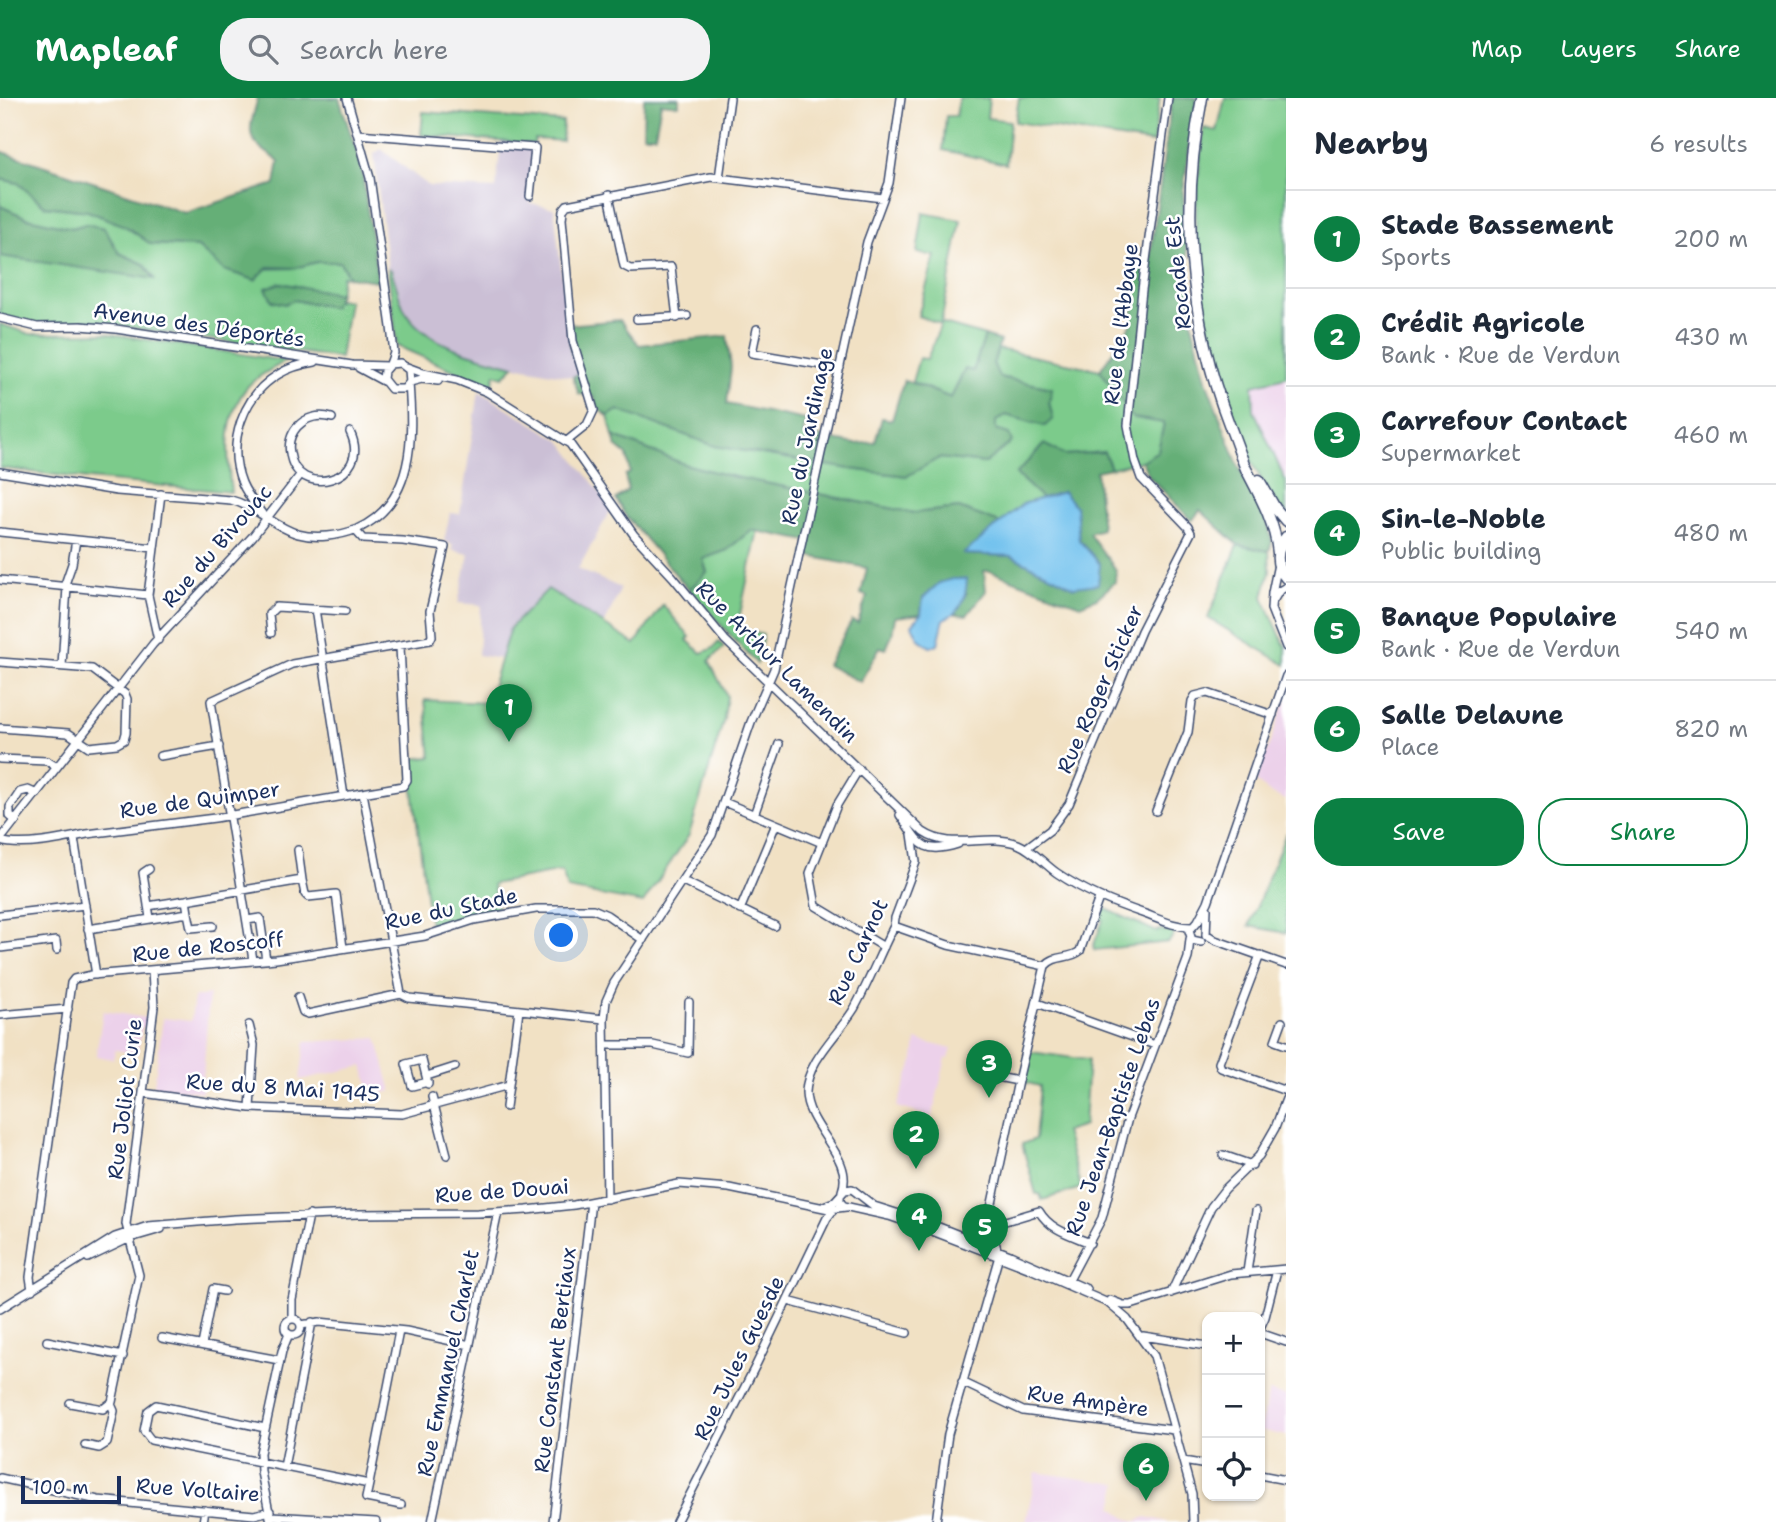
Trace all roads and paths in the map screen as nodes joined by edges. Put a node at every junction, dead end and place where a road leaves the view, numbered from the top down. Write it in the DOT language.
graph roads {
  1 [pos="347,98"];
  2 [pos="730,98"];
  3 [pos="901,98"];
  4 [pos="1168,98"];
  5 [pos="1202,98"];
  6 [pos="358,134"];
  7 [pos="719,178"];
  8 [pos="609,195"];
  9 [pos="530,196"];
  10 [pos="883,198"];
  11 [pos="687,316"];
  12 [pos="677,317"];
  13 [pos="0,318"];
  14 [pos="636,319"];
  15 [pos="391,327"];
  16 [pos="757,329"];
  17 [pos="322,360"];
  18 [pos="352,365"];
  19 [pos="389,365"];
  20 [pos="406,366"];
  21 [pos="840,369"];
  22 [pos="383,381"];
  23 [pos="410,383"];
  24 [pos="467,384"];
  25 [pos="398,391"];
  26 [pos="412,406"];
  27 [pos="332,418"];
  28 [pos="350,432"];
  29 [pos="1236,440"];
  30 [pos="566,441"];
  31 [pos="0,472"];
  32 [pos="301,474"];
  33 [pos="161,495"];
  34 [pos="266,518"];
  35 [pos="1286,521"];
  36 [pos="355,530"];
  37 [pos="0,532"];
  38 [pos="1191,533"];
  39 [pos="1286,537"];
  40 [pos="76,540"];
  41 [pos="154,548"];
  42 [pos="1278,559"];
  43 [pos="1286,578"];
  44 [pos="1,580"];
  45 [pos="66,587"];
  46 [pos="1286,587"];
  47 [pos="148,595"];
  48 [pos="1271,605"];
  49 [pos="315,609"];
  50 [pos="345,611"];
  51 [pos="271,633"];
  52 [pos="158,640"];
  53 [pos="400,647"];
  54 [pos="1286,647"];
  55 [pos="323,659"];
  56 [pos="0,662"];
  57 [pos="62,666"];
  58 [pos="1286,676"];
  59 [pos="769,682"];
  60 [pos="118,689"];
  61 [pos="1273,715"];
  62 [pos="0,728"];
  63 [pos="78,740"];
  64 [pos="779,744"];
  65 [pos="219,746"];
  66 [pos="160,756"];
  67 [pos="0,759"];
  68 [pos="57,767"];
  69 [pos="859,769"];
  70 [pos="363,793"];
  71 [pos="37,794"];
  72 [pos="344,796"];
  73 [pos="724,802"];
  74 [pos="892,803"];
  75 [pos="1156,811"];
  76 [pos="230,814"];
  77 [pos="754,815"];
  78 [pos="13,818"];
  79 [pos="776,824"];
  80 [pos="912,835"];
  81 [pos="74,838"];
  82 [pos="0,841"];
  83 [pos="947,842"];
  84 [pos="965,842"];
  85 [pos="822,843"];
  86 [pos="927,848"];
  87 [pos="1026,848"];
  88 [pos="298,850"];
  89 [pos="916,862"];
  90 [pos="149,869"];
  91 [pos="302,880"];
  92 [pos="682,881"];
  93 [pos="242,889"];
  94 [pos="1099,898"];
  95 [pos="186,900"];
  96 [pos="1208,902"];
  97 [pos="85,905"];
  98 [pos="148,906"];
  99 [pos="740,910"];
  100 [pos="188,913"];
  101 [pos="0,915"];
  102 [pos="150,918"];
  103 [pos="247,920"];
  104 [pos="1166,922"];
  105 [pos="213,926"];
  106 [pos="775,926"];
  107 [pos="894,926"];
  108 [pos="1193,926"];
  109 [pos="89,929"];
  110 [pos="1206,932"];
  111 [pos="1190,938"];
  112 [pos="643,940"];
  113 [pos="390,941"];
  114 [pos="1201,942"];
  115 [pos="884,947"];
  116 [pos="0,948"];
  117 [pos="343,948"];
  118 [pos="57,950"];
  119 [pos="1260,955"];
  120 [pos="1188,958"];
  121 [pos="253,960"];
  122 [pos="266,960"];
  123 [pos="1286,965"];
  124 [pos="1045,966"];
  125 [pos="152,970"];
  126 [pos="96,975"];
  127 [pos="405,996"];
  128 [pos="298,997"];
  129 [pos="689,1002"];
  130 [pos="1037,1003"];
  131 [pos="68,1009"];
  132 [pos="519,1010"];
  133 [pos="0,1015"];
  134 [pos="604,1019"];
  135 [pos="248,1025"];
  136 [pos="1283,1026"];
  137 [pos="605,1045"];
  138 [pos="1155,1045"];
  139 [pos="1286,1045"];
  140 [pos="455,1067"];
  141 [pos="982,1074"];
  142 [pos="428,1081"];
  143 [pos="1018,1081"];
  144 [pos="509,1085"];
  145 [pos="1286,1091"];
  146 [pos="143,1093"];
  147 [pos="1286,1099"];
  148 [pos="433,1101"];
  149 [pos="506,1107"];
  150 [pos="250,1108"];
  151 [pos="447,1155"];
  152 [pos="1223,1155"];
  153 [pos="1252,1165"];
  154 [pos="857,1193"];
  155 [pos="841,1194"];
  156 [pos="607,1199"];
  157 [pos="591,1202"];
  158 [pos="816,1205"];
  159 [pos="847,1207"];
  160 [pos="834,1209"];
  161 [pos="1255,1211"];
  162 [pos="498,1212"];
  163 [pos="309,1215"];
  164 [pos="992,1224"];
  165 [pos="128,1235"];
  166 [pos="1090,1243"];
  167 [pos="998,1253"];
  168 [pos="1286,1269"];
  169 [pos="1277,1270"];
  170 [pos="1247,1272"];
  171 [pos="1068,1283"];
  172 [pos="32,1290"];
  173 [pos="224,1291"];
  174 [pos="1171,1293"];
  175 [pos="788,1300"];
  176 [pos="1138,1303"];
  177 [pos="0,1310"];
  178 [pos="1265,1317"];
  179 [pos="292,1319"];
  180 [pos="312,1322"];
  181 [pos="1130,1322"];
  182 [pos="301,1325"];
  183 [pos="399,1331"];
  184 [pos="906,1333"];
  185 [pos="289,1334"];
  186 [pos="1140,1334"];
  187 [pos="1265,1335"];
  188 [pos="162,1338"];
  189 [pos="1162,1340"];
  190 [pos="47,1341"];
  191 [pos="1286,1342"];
  192 [pos="202,1345"];
  193 [pos="470,1345"];
  194 [pos="1202,1345"];
  195 [pos="123,1356"];
  196 [pos="1154,1356"];
  197 [pos="279,1360"];
  198 [pos="962,1382"];
  199 [pos="70,1403"];
  200 [pos="111,1405"];
  201 [pos="265,1428"];
  202 [pos="1174,1430"];
  203 [pos="85,1445"];
  204 [pos="1183,1461"];
  205 [pos="260,1462"];
  206 [pos="1202,1464"];
  207 [pos="284,1467"];
  208 [pos="1265,1476"];
  209 [pos="0,1478"];
  210 [pos="1286,1480"];
  211 [pos="369,1485"];
  212 [pos="401,1505"];
  213 [pos="205,1510"];
  214 [pos="270,1516"];
  215 [pos="203,1522"];
  216 [pos="376,1522"];
  217 [pos="432,1522"];
  218 [pos="553,1522"];
  219 [pos="676,1522"];
  220 [pos="936,1522"];
  221 [pos="1194,1522"];
  1 -- 6 [label="street"];
  2 -- 7 [label="street"];
  3 -- 10 [label="street, Rue du Jardinage"];
  4 -- 38 [label="street, Rue de l'Abbaye"];
  5 -- 29 [label="main road, Rocade Est"];
  6 -- 9 [label="street"];
  6 -- 15 [label="street"];
  7 -- 8 [label="street"];
  7 -- 10 [label="street"];
  8 -- 12 [label="street"];
  8 -- 30 [label="street"];
  10 -- 21 [label="street, Rue du Jardinage"];
  11 -- 12 [label="street"];
  12 -- 14 [label="street"];
  13 -- 17 [label="street, Avenue des Déportés"];
  15 -- 19 [label="street"];
  15 -- 20 [label="street"];
  16 -- 21 [label="street"];
  17 -- 18 [label="street, Avenue des Déportés"];
  17 -- 34 [label="street"];
  18 -- 19 [label="street, Avenue des Déportés"];
  18 -- 22 [label="street, Avenue des Déportés"];
  19 -- 20 [label="street"];
  19 -- 22 [label="street"];
  20 -- 23 [label="street"];
  20 -- 24 [label="street"];
  21 -- 59 [label="street, Rue du Jardinage"];
  22 -- 25 [label="street"];
  23 -- 24 [label="street"];
  23 -- 25 [label="street"];
  23 -- 26 [label="street"];
  24 -- 30 [label="street"];
  25 -- 26 [label="street"];
  26 -- 36 [label="street"];
  27 -- 32 [label="street"];
  28 -- 32 [label="street"];
  29 -- 35 [label="main road"];
  29 -- 42 [label="main road"];
  30 -- 59 [label="street, Rue Arthur Lamendin"];
  31 -- 33 [label="street"];
  32 -- 34 [label="street, Rue du Bivouac"];
  33 -- 34 [label="street"];
  33 -- 41 [label="street, Rue du Bivouac"];
  34 -- 36 [label="street"];
  34 -- 52 [label="street, Rue du Bivouac"];
  36 -- 53 [label="street"];
  37 -- 40 [label="street"];
  38 -- 87 [label="street, Rue Roger Sticker"];
  39 -- 42 [label="main road"];
  40 -- 41 [label="street"];
  40 -- 45 [label="street"];
  41 -- 47 [label="street, Rue du Bivouac"];
  42 -- 43 [label="main road"];
  42 -- 48 [label="street"];
  44 -- 45 [label="street"];
  45 -- 47 [label="street"];
  45 -- 57 [label="street"];
  46 -- 48 [label="street"];
  47 -- 52 [label="street, Rue du Bivouac"];
  48 -- 54 [label="street"];
  49 -- 50 [label="street"];
  49 -- 51 [label="street"];
  49 -- 55 [label="street"];
  52 -- 60 [label="street, Rue du Bivouac"];
  53 -- 55 [label="street"];
  53 -- 70 [label="street, Rue de Quimper"];
  55 -- 65 [label="street"];
  55 -- 72 [label="street"];
  56 -- 57 [label="street"];
  57 -- 60 [label="street"];
  58 -- 61 [label="street"];
  59 -- 69 [label="street, Rue Arthur Lamendin"];
  59 -- 73 [label="street, Rue du Jardinage"];
  60 -- 63 [label="street, Rue du Bivouac"];
  60 -- 63 [label="street"];
  61 -- 75 [label="street"];
  61 -- 96 [label="street"];
  62 -- 63 [label="street"];
  63 -- 68 [label="street, Rue du Bivouac"];
  64 -- 77 [label="street"];
  65 -- 66 [label="street"];
  65 -- 76 [label="street"];
  67 -- 68 [label="street"];
  68 -- 71 [label="street, Rue du Bivouac"];
  69 -- 74 [label="street, Rue Arthur Lamendin"];
  69 -- 85 [label="street"];
  70 -- 72 [label="street, Rue de Quimper"];
  70 -- 113 [label="street"];
  71 -- 78 [label="street, Rue du Bivouac"];
  71 -- 78 [label="street"];
  72 -- 76 [label="street, Rue de Quimper"];
  73 -- 77 [label="street"];
  73 -- 92 [label="street, Rue du Jardinage"];
  74 -- 80 [label="street"];
  74 -- 83 [label="street"];
  76 -- 81 [label="street, Rue de Quimper"];
  76 -- 93 [label="street"];
  77 -- 79 [label="street"];
  78 -- 82 [label="street, Rue du Bivouac"];
  79 -- 85 [label="street"];
  79 -- 99 [label="street"];
  80 -- 86 [label="street"];
  80 -- 89 [label="street, Rue Carnot"];
  81 -- 82 [label="street, Rue de Quimper"];
  81 -- 97 [label="street"];
  83 -- 84 [label="street"];
  83 -- 86 [label="street"];
  84 -- 86 [label="street"];
  84 -- 87 [label="street"];
  85 -- 115 [label="street"];
  86 -- 89 [label="street"];
  87 -- 94 [label="street"];
  88 -- 91 [label="street"];
  89 -- 107 [label="street, Rue Carnot"];
  90 -- 98 [label="street"];
  91 -- 93 [label="street"];
  91 -- 117 [label="street"];
  92 -- 99 [label="street"];
  92 -- 112 [label="street, Rue du Jardinage"];
  93 -- 95 [label="street"];
  93 -- 103 [label="street"];
  94 -- 104 [label="street"];
  94 -- 124 [label="street"];
  95 -- 98 [label="street"];
  95 -- 100 [label="street"];
  96 -- 108 [label="street"];
  96 -- 110 [label="street"];
  97 -- 101 [label="street"];
  97 -- 109 [label="street"];
  98 -- 102 [label="street"];
  99 -- 106 [label="street"];
  100 -- 102 [label="street"];
  100 -- 105 [label="street"];
  102 -- 109 [label="street"];
  103 -- 121 [label="street"];
  103 -- 122 [label="street"];
  104 -- 108 [label="street"];
  104 -- 111 [label="street"];
  107 -- 115 [label="street, Rue Carnot"];
  107 -- 124 [label="street"];
  108 -- 110 [label="street"];
  108 -- 111 [label="street"];
  109 -- 126 [label="street"];
  110 -- 114 [label="street"];
  110 -- 119 [label="street"];
  111 -- 114 [label="street"];
  111 -- 120 [label="street, Rue Jean-Baptiste Lebas"];
  112 -- 113 [label="street, Rue du Stade"];
  112 -- 134 [label="street, Rue du Jardinage"];
  113 -- 117 [label="street, Rue du Stade"];
  113 -- 127 [label="street"];
  114 -- 120 [label="street, Rue Jean-Baptiste Lebas"];
  115 -- 155 [label="street, Rue Carnot"];
  116 -- 118 [label="street"];
  117 -- 122 [label="street, Rue de Roscoff"];
  119 -- 123 [label="street"];
  119 -- 145 [label="street"];
  120 -- 138 [label="street, Rue Jean-Baptiste Lebas"];
  121 -- 122 [label="street, Rue de Roscoff"];
  121 -- 125 [label="street, Rue de Roscoff"];
  124 -- 130 [label="street"];
  125 -- 126 [label="street, Rue de Roscoff"];
  125 -- 146 [label="street, Rue Joliot Curie"];
  126 -- 131 [label="street, Rue de Roscoff"];
  127 -- 128 [label="street"];
  127 -- 132 [label="street"];
  129 -- 137 [label="street"];
  130 -- 138 [label="street"];
  130 -- 143 [label="street"];
  131 -- 133 [label="street"];
  131 -- 172 [label="street"];
  132 -- 134 [label="street"];
  132 -- 144 [label="street"];
  134 -- 137 [label="street, Rue du Jardinage"];
  135 -- 150 [label="street"];
  136 -- 139 [label="street"];
  137 -- 156 [label="street, Rue du Jardinage"];
  138 -- 166 [label="street, Rue Jean-Baptiste Lebas"];
  140 -- 142 [label="street"];
  141 -- 143 [label="street"];
  143 -- 164 [label="street"];
  144 -- 148 [label="street, Rue du 8 Mai 1945"];
  144 -- 149 [label="street"];
  146 -- 150 [label="street, Rue du 8 Mai 1945"];
  146 -- 165 [label="street, Rue Joliot Curie"];
  147 -- 153 [label="street"];
  148 -- 150 [label="street, Rue du 8 Mai 1945"];
  148 -- 151 [label="street"];
  152 -- 153 [label="street"];
  153 -- 174 [label="street"];
  154 -- 155 [label="street"];
  154 -- 159 [label="street"];
  154 -- 167 [label="street"];
  155 -- 158 [label="street"];
  155 -- 159 [label="street"];
  156 -- 157 [label="street, Rue de Douai"];
  156 -- 158 [label="street, Rue de Douai"];
  157 -- 162 [label="street, Rue de Douai"];
  157 -- 218 [label="street, Rue Constant Bertiaux"];
  158 -- 160 [label="street, Rue de Douai"];
  159 -- 160 [label="street, Rue de Douai"];
  159 -- 167 [label="street"];
  160 -- 175 [label="street, Rue Jules Guesde"];
  161 -- 170 [label="street"];
  162 -- 163 [label="street, Rue de Douai"];
  162 -- 193 [label="street, Rue Emmanuel Charlet"];
  163 -- 165 [label="street, Rue de Douai"];
  163 -- 179 [label="street"];
  164 -- 166 [label="street"];
  164 -- 167 [label="street"];
  165 -- 172 [label="street, Rue de Douai"];
  165 -- 195 [label="street, Rue Joliot Curie"];
  166 -- 171 [label="street, Rue Jean-Baptiste Lebas"];
  167 -- 171 [label="street"];
  167 -- 198 [label="street"];
  168 -- 169 [label="street"];
  169 -- 170 [label="street"];
  169 -- 178 [label="street"];
  170 -- 174 [label="street"];
  171 -- 176 [label="street"];
  171 -- 181 [label="street"];
  172 -- 177 [label="street, Rue de Douai"];
  173 -- 192 [label="street"];
  174 -- 176 [label="street"];
  175 -- 184 [label="street"];
  175 -- 219 [label="street, Rue Jules Guesde"];
  176 -- 181 [label="street"];
  179 -- 182 [label="street"];
  179 -- 185 [label="street"];
  180 -- 182 [label="street"];
  180 -- 183 [label="street"];
  180 -- 207 [label="street"];
  181 -- 186 [label="street"];
  182 -- 185 [label="street"];
  183 -- 193 [label="street"];
  183 -- 211 [label="street"];
  185 -- 197 [label="street"];
  186 -- 189 [label="street"];
  186 -- 196 [label="street"];
  187 -- 191 [label="street"];
  188 -- 192 [label="street"];
  189 -- 194 [label="street"];
  189 -- 196 [label="street"];
  190 -- 195 [label="street"];
  192 -- 197 [label="street"];
  193 -- 217 [label="street, Rue Emmanuel Charlet"];
  195 -- 200 [label="street, Rue Joliot Curie"];
  196 -- 202 [label="street"];
  197 -- 201 [label="street"];
  198 -- 202 [label="street, Rue Ampère"];
  198 -- 220 [label="street"];
  199 -- 200 [label="street"];
  200 -- 203 [label="street, Rue Joliot Curie"];
  201 -- 205 [label="street"];
  201 -- 205 [label="street"];
  202 -- 204 [label="street"];
  204 -- 206 [label="street"];
  204 -- 221 [label="street"];
  205 -- 207 [label="street"];
  205 -- 214 [label="street"];
  207 -- 211 [label="street"];
  208 -- 210 [label="street"];
  209 -- 213 [label="street, Rue Voltaire"];
  211 -- 212 [label="street"];
  213 -- 214 [label="street, Rue Voltaire"];
  213 -- 215 [label="street"];
  214 -- 216 [label="street, Rue Voltaire"];
}
